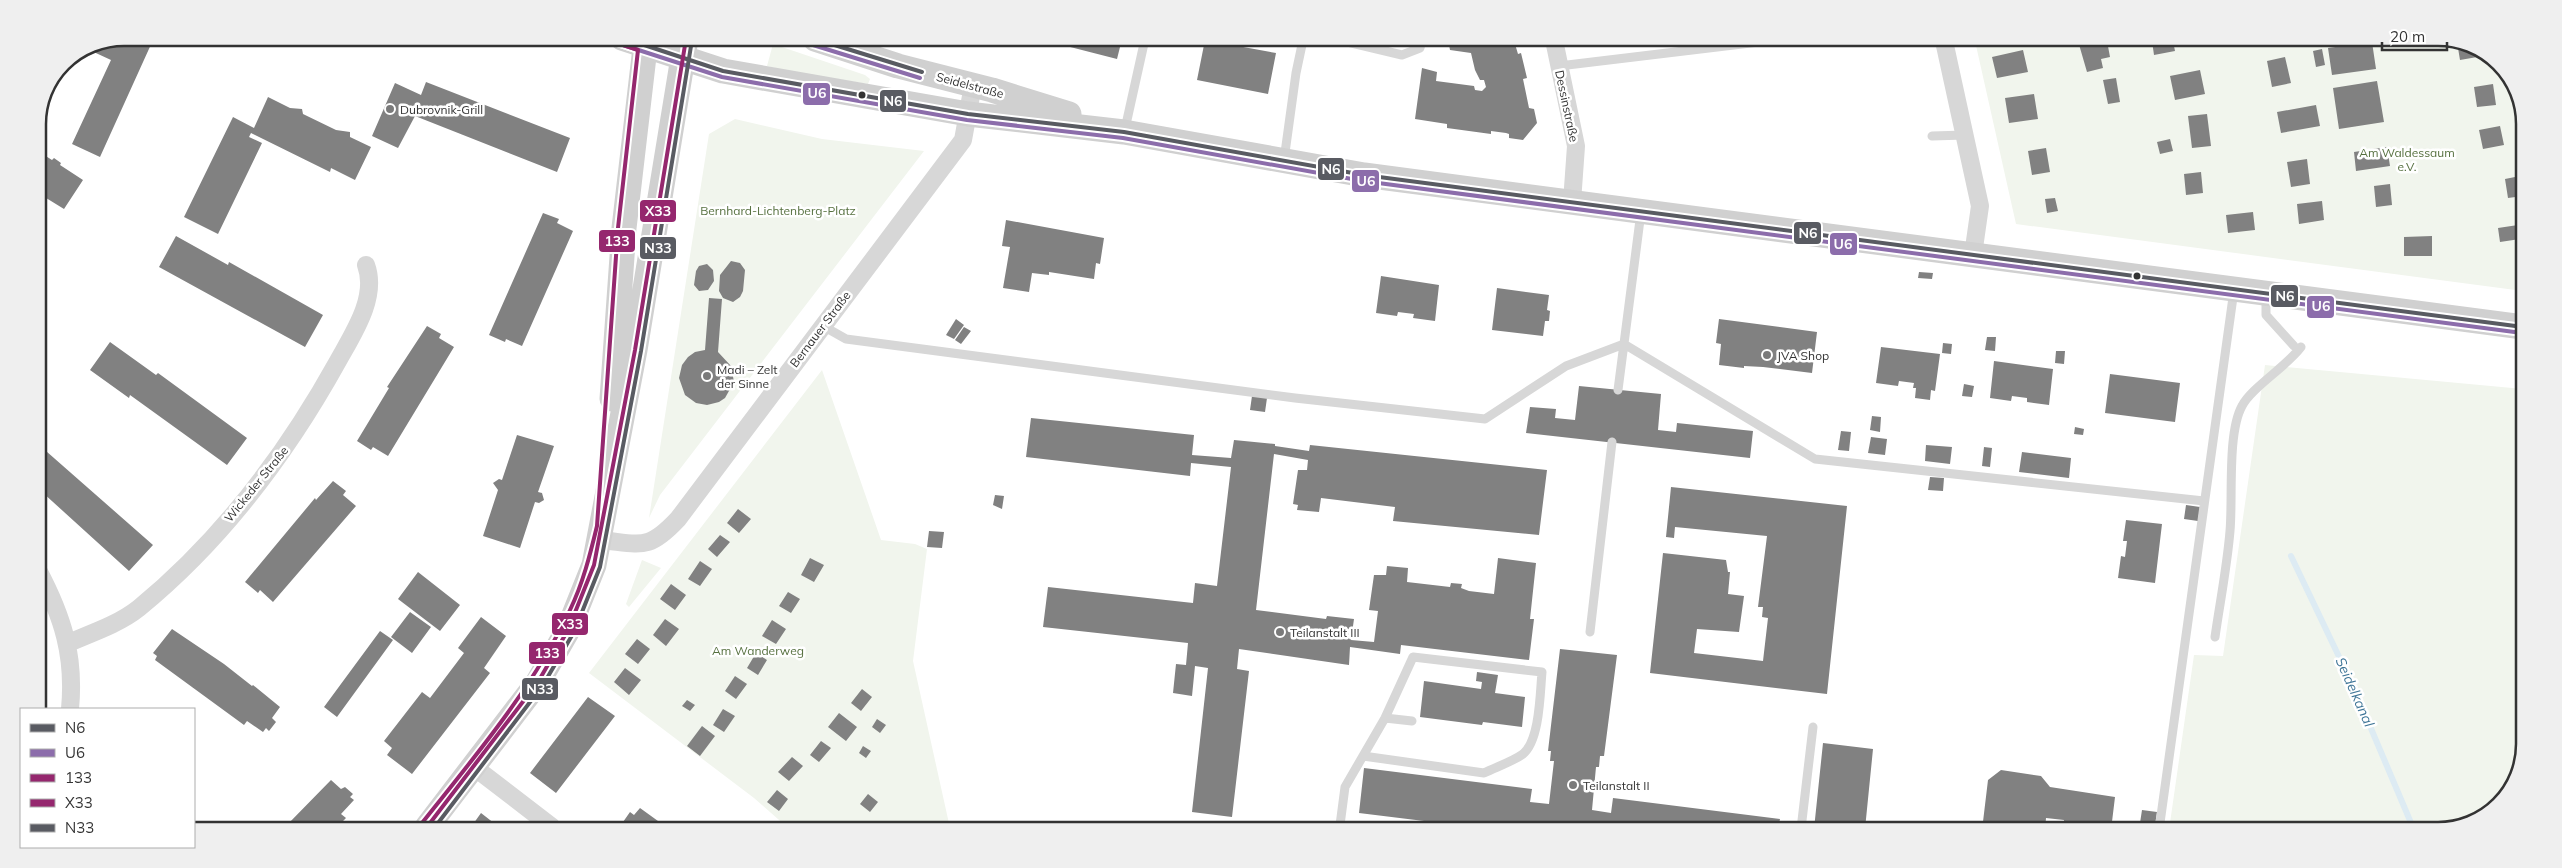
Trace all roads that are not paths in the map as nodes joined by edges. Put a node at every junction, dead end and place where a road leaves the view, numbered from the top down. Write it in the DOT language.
graph roads {
  1 [pos="646,46"];
  2 [pos="672,46"];
  3 [pos="837,46"];
  4 [pos="1144,46"];
  5 [pos="1302,46"];
  6 [pos="1364,46"];
  7 [pos="1420,46"];
  8 [pos="1555,46"];
  9 [pos="1725,46"];
  10 [pos="1945,46"];
  11 [pos="685,48"];
  12 [pos="1559,66"];
  13 [pos="973,85"];
  14 [pos="968,114"];
  15 [pos="1124,132"];
  16 [pos="1964,135"];
  17 [pos="1932,136"];
  18 [pos="1284,162"];
  19 [pos="1572,202"];
  20 [pos="1641,212"];
  21 [pos="1973,255"];
  22 [pos="366,265"];
  23 [pos="2234,289"];
  24 [pos="2266,294"];
  25 [pos="822,326"];
  26 [pos="2516,326"];
  27 [pos="1624,344"];
  28 [pos="1618,390"];
  29 [pos="1612,442"];
  30 [pos="2204,501"];
  31 [pos="601,533"];
  32 [pos="46,585"];
  33 [pos="1590,632"];
  34 [pos="2215,637"];
  35 [pos="68,643"];
  36 [pos="70,708"];
  37 [pos="1385,718"];
  38 [pos="1412,722"];
  39 [pos="1813,727"];
  40 [pos="1363,756"];
  41 [pos="474,766"];
  42 [pos="431,822"];
  43 [pos="546,822"];
  44 [pos="1341,822"];
  45 [pos="1802,822"];
  46 [pos="2160,822"];
  1 -- 31 [label="main road"];
  2 -- 11 [label="main road, Seidelstraße"];
  3 -- 13 [label="main road, Seidelstraße"];
  4 -- 15 [label="lane"];
  5 -- 18 [label="lane"];
  6 -- 7 [label="lane"];
  8 -- 12 [label="street, Dessinstraße"];
  9 -- 12 [label="lane"];
  10 -- 16 [label="street"];
  11 -- 14 [label="main road, Seidelstraße"];
  11 -- 31 [label="main road"];
  12 -- 19 [label="street, Dessinstraße"];
  13 -- 14 [label="street, Bernauer Straße"];
  13 -- 15 [label="main road, Seidelstraße"];
  14 -- 15 [label="main road, Seidelstraße"];
  14 -- 25 [label="street, Bernauer Straße"];
  15 -- 18 [label="main road, Seidelstraße"];
  16 -- 17 [label="lane"];
  16 -- 21 [label="street"];
  18 -- 19 [label="main road, Seidelstraße"];
  19 -- 20 [label="main road, Seidelstraße"];
  20 -- 21 [label="main road, Seidelstraße"];
  20 -- 27 [label="lane"];
  21 -- 23 [label="main road, Seidelstraße"];
  22 -- 35 [label="street, Wickeder Straße"];
  23 -- 24 [label="main road, Seidelstraße"];
  23 -- 30 [label="lane"];
  24 -- 26 [label="main road, Seidelstraße"];
  24 -- 34 [label="lane"];
  25 -- 27 [label="lane"];
  25 -- 31 [label="street, Bernauer Straße"];
  27 -- 28 [label="lane"];
  27 -- 30 [label="lane"];
  29 -- 33 [label="lane"];
  30 -- 46 [label="lane"];
  31 -- 41 [label="main road"];
  32 -- 35 [label="street"];
  35 -- 36 [label="street"];
  37 -- 38 [label="lane"];
  37 -- 40 [label="lane"];
  37 -- 40 [label="lane"];
  39 -- 45 [label="lane"];
  40 -- 44 [label="lane"];
  41 -- 42 [label="main road"];
  41 -- 43 [label="street"];
}
